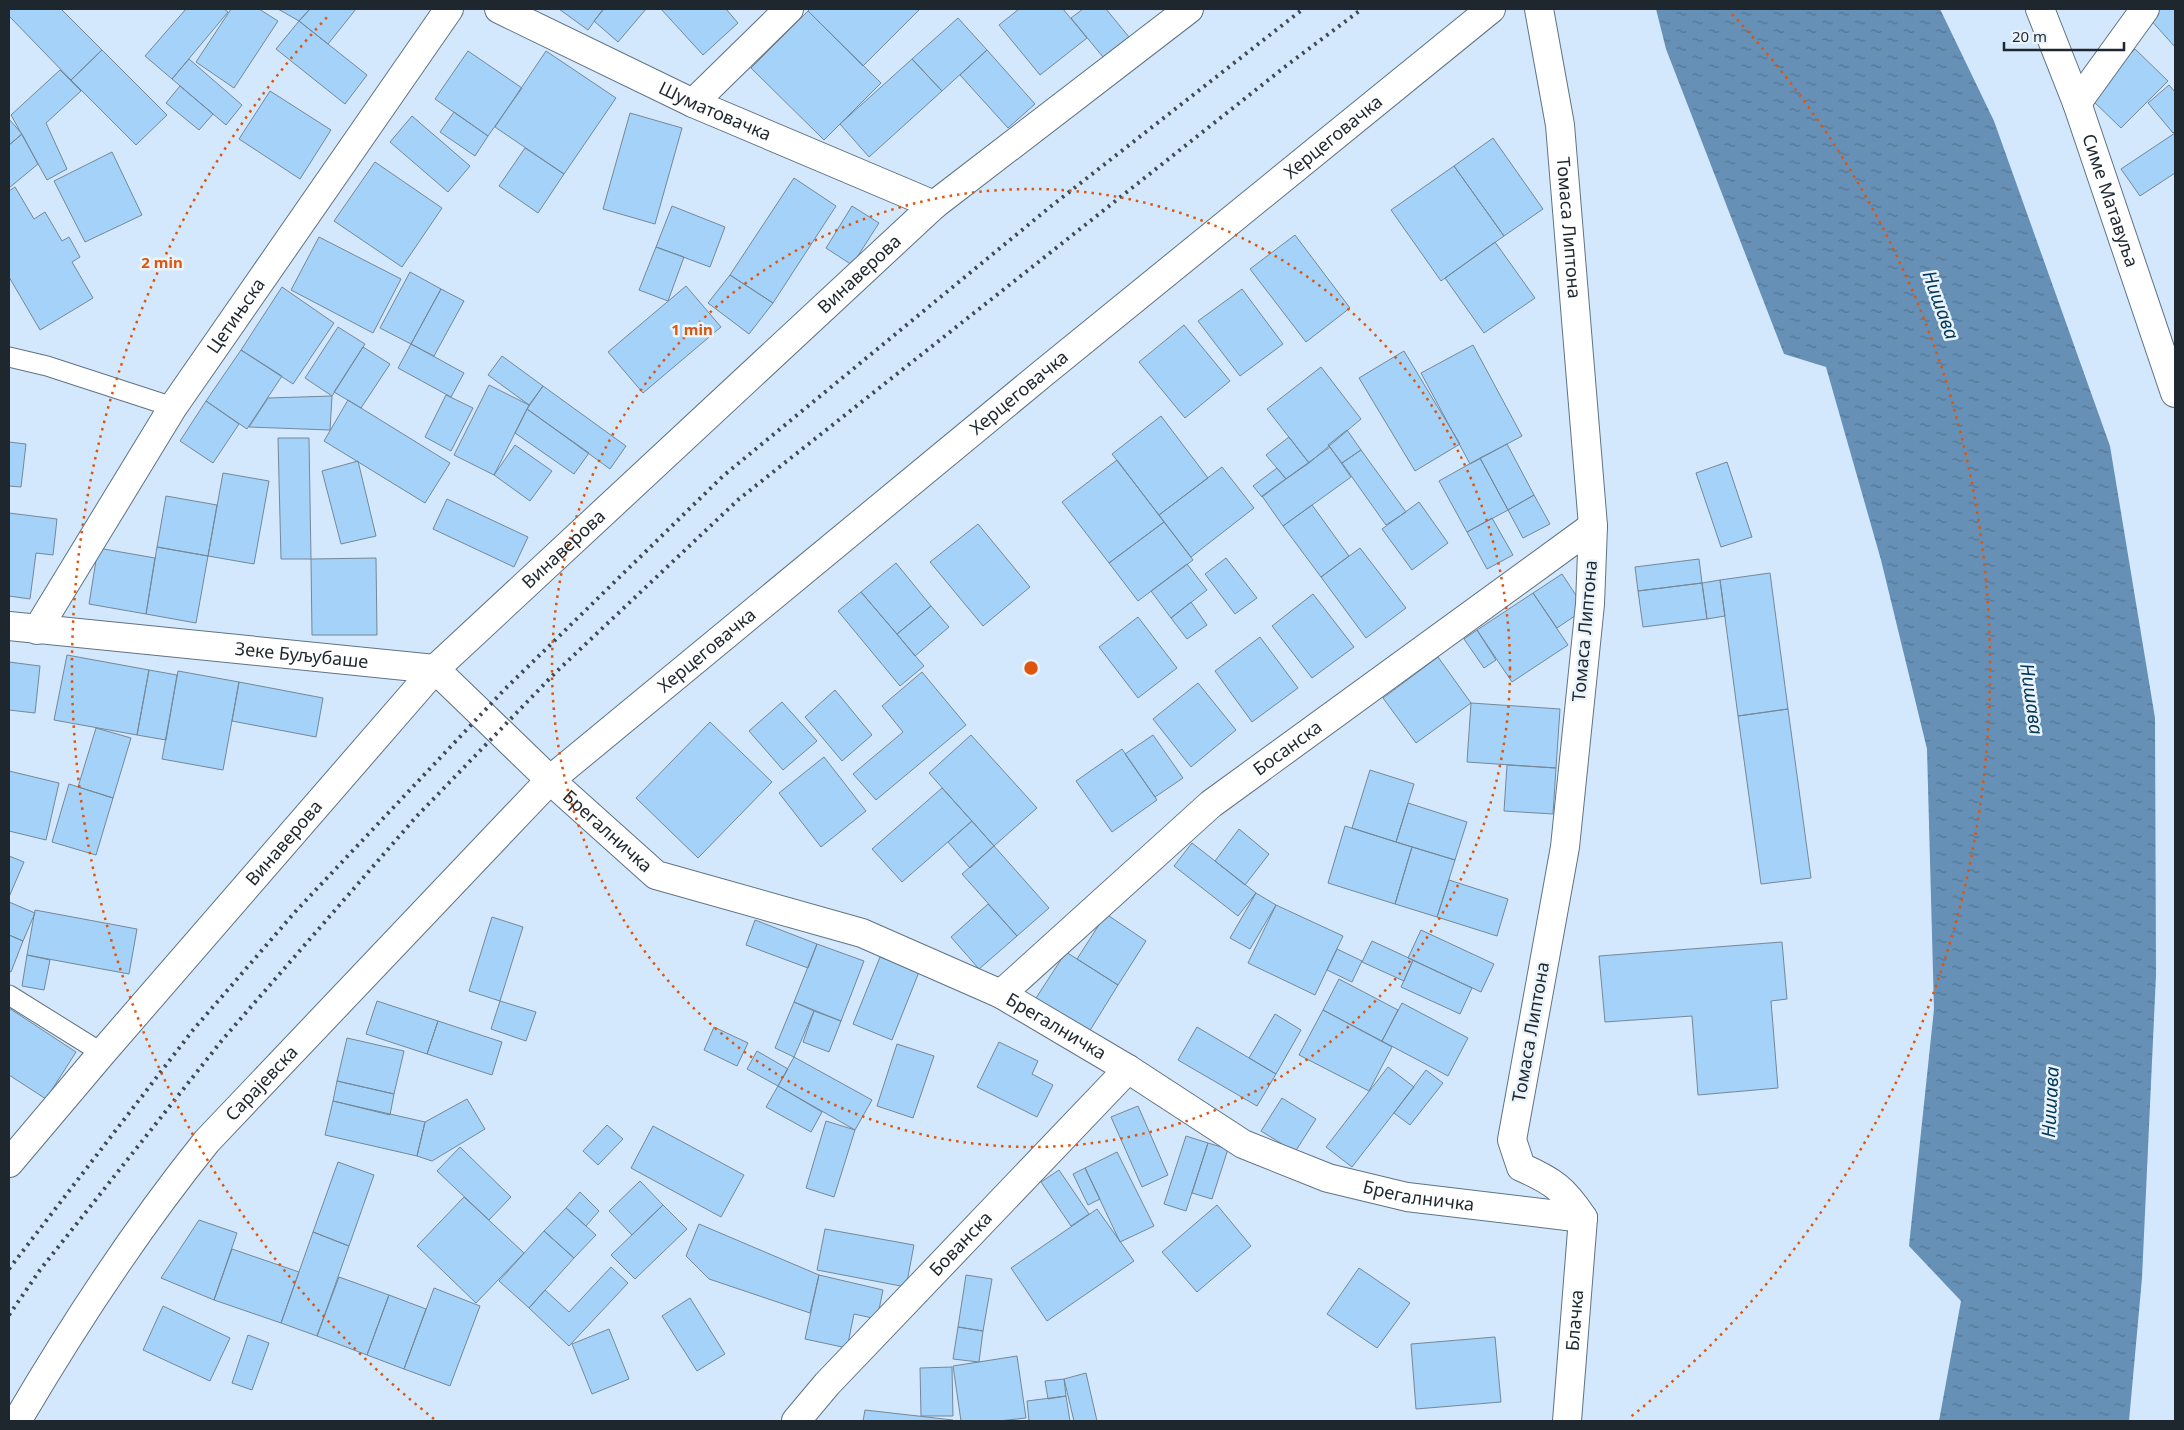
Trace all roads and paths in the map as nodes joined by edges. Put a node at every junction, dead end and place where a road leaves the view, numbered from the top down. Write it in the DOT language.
graph roads {
  1 [pos="449,9"];
  2 [pos="499,9"];
  3 [pos="789,9"];
  4 [pos="1189,9"];
  5 [pos="1492,9"];
  6 [pos="1539,9"];
  7 [pos="2040,9"];
  8 [pos="2145,9"];
  9 [pos="693,103"];
  10 [pos="2077,103"];
  11 [pos="934,205"];
  12 [pos="9,356"];
  13 [pos="2175,393"];
  14 [pos="173,407"];
  15 [pos="1593,526"];
  16 [pos="9,626"];
  17 [pos="36,630"];
  18 [pos="435,669"];
  19 [pos="550,780"];
  20 [pos="1001,994"];
  21 [pos="9,995"];
  22 [pos="102,1052"];
  23 [pos="1128,1069"];
  24 [pos="9,1163"];
  25 [pos="1583,1218"];
  26 [pos="17,1421"];
  27 [pos="796,1421"];
  28 [pos="1567,1421"];
  1 -- 14 [label="street, Цетињска"];
  2 -- 9 [label="street, Шуматовачка"];
  3 -- 9 [label="street"];
  4 -- 11 [label="street, Винаверова"];
  5 -- 19 [label="street, Херцеговачка"];
  6 -- 15 [label="street, Томаса Липтона"];
  7 -- 10 [label="street, Симе Матавуља"];
  8 -- 10 [label="street"];
  9 -- 11 [label="street, Шуматовачка"];
  10 -- 13 [label="street, Симе Матавуља"];
  11 -- 18 [label="street, Винаверова"];
  12 -- 14 [label="lane"];
  14 -- 17 [label="street, Цетињска"];
  15 -- 20 [label="street, Босанска"];
  15 -- 25 [label="street, Томаса Липтона"];
  16 -- 17 [label="street, Зеке Буљубаше"];
  17 -- 18 [label="street, Зеке Буљубаше"];
  18 -- 19 [label="street"];
  18 -- 22 [label="street, Винаверова"];
  19 -- 20 [label="street, Брегалничка"];
  19 -- 26 [label="street, Сарајевска"];
  20 -- 23 [label="street, Брегалничка"];
  21 -- 22 [label="lane"];
  22 -- 24 [label="street, Винаверова"];
  23 -- 25 [label="street, Брегалничка"];
  23 -- 27 [label="street, Бованска"];
  25 -- 28 [label="street, Блачка"];
}
